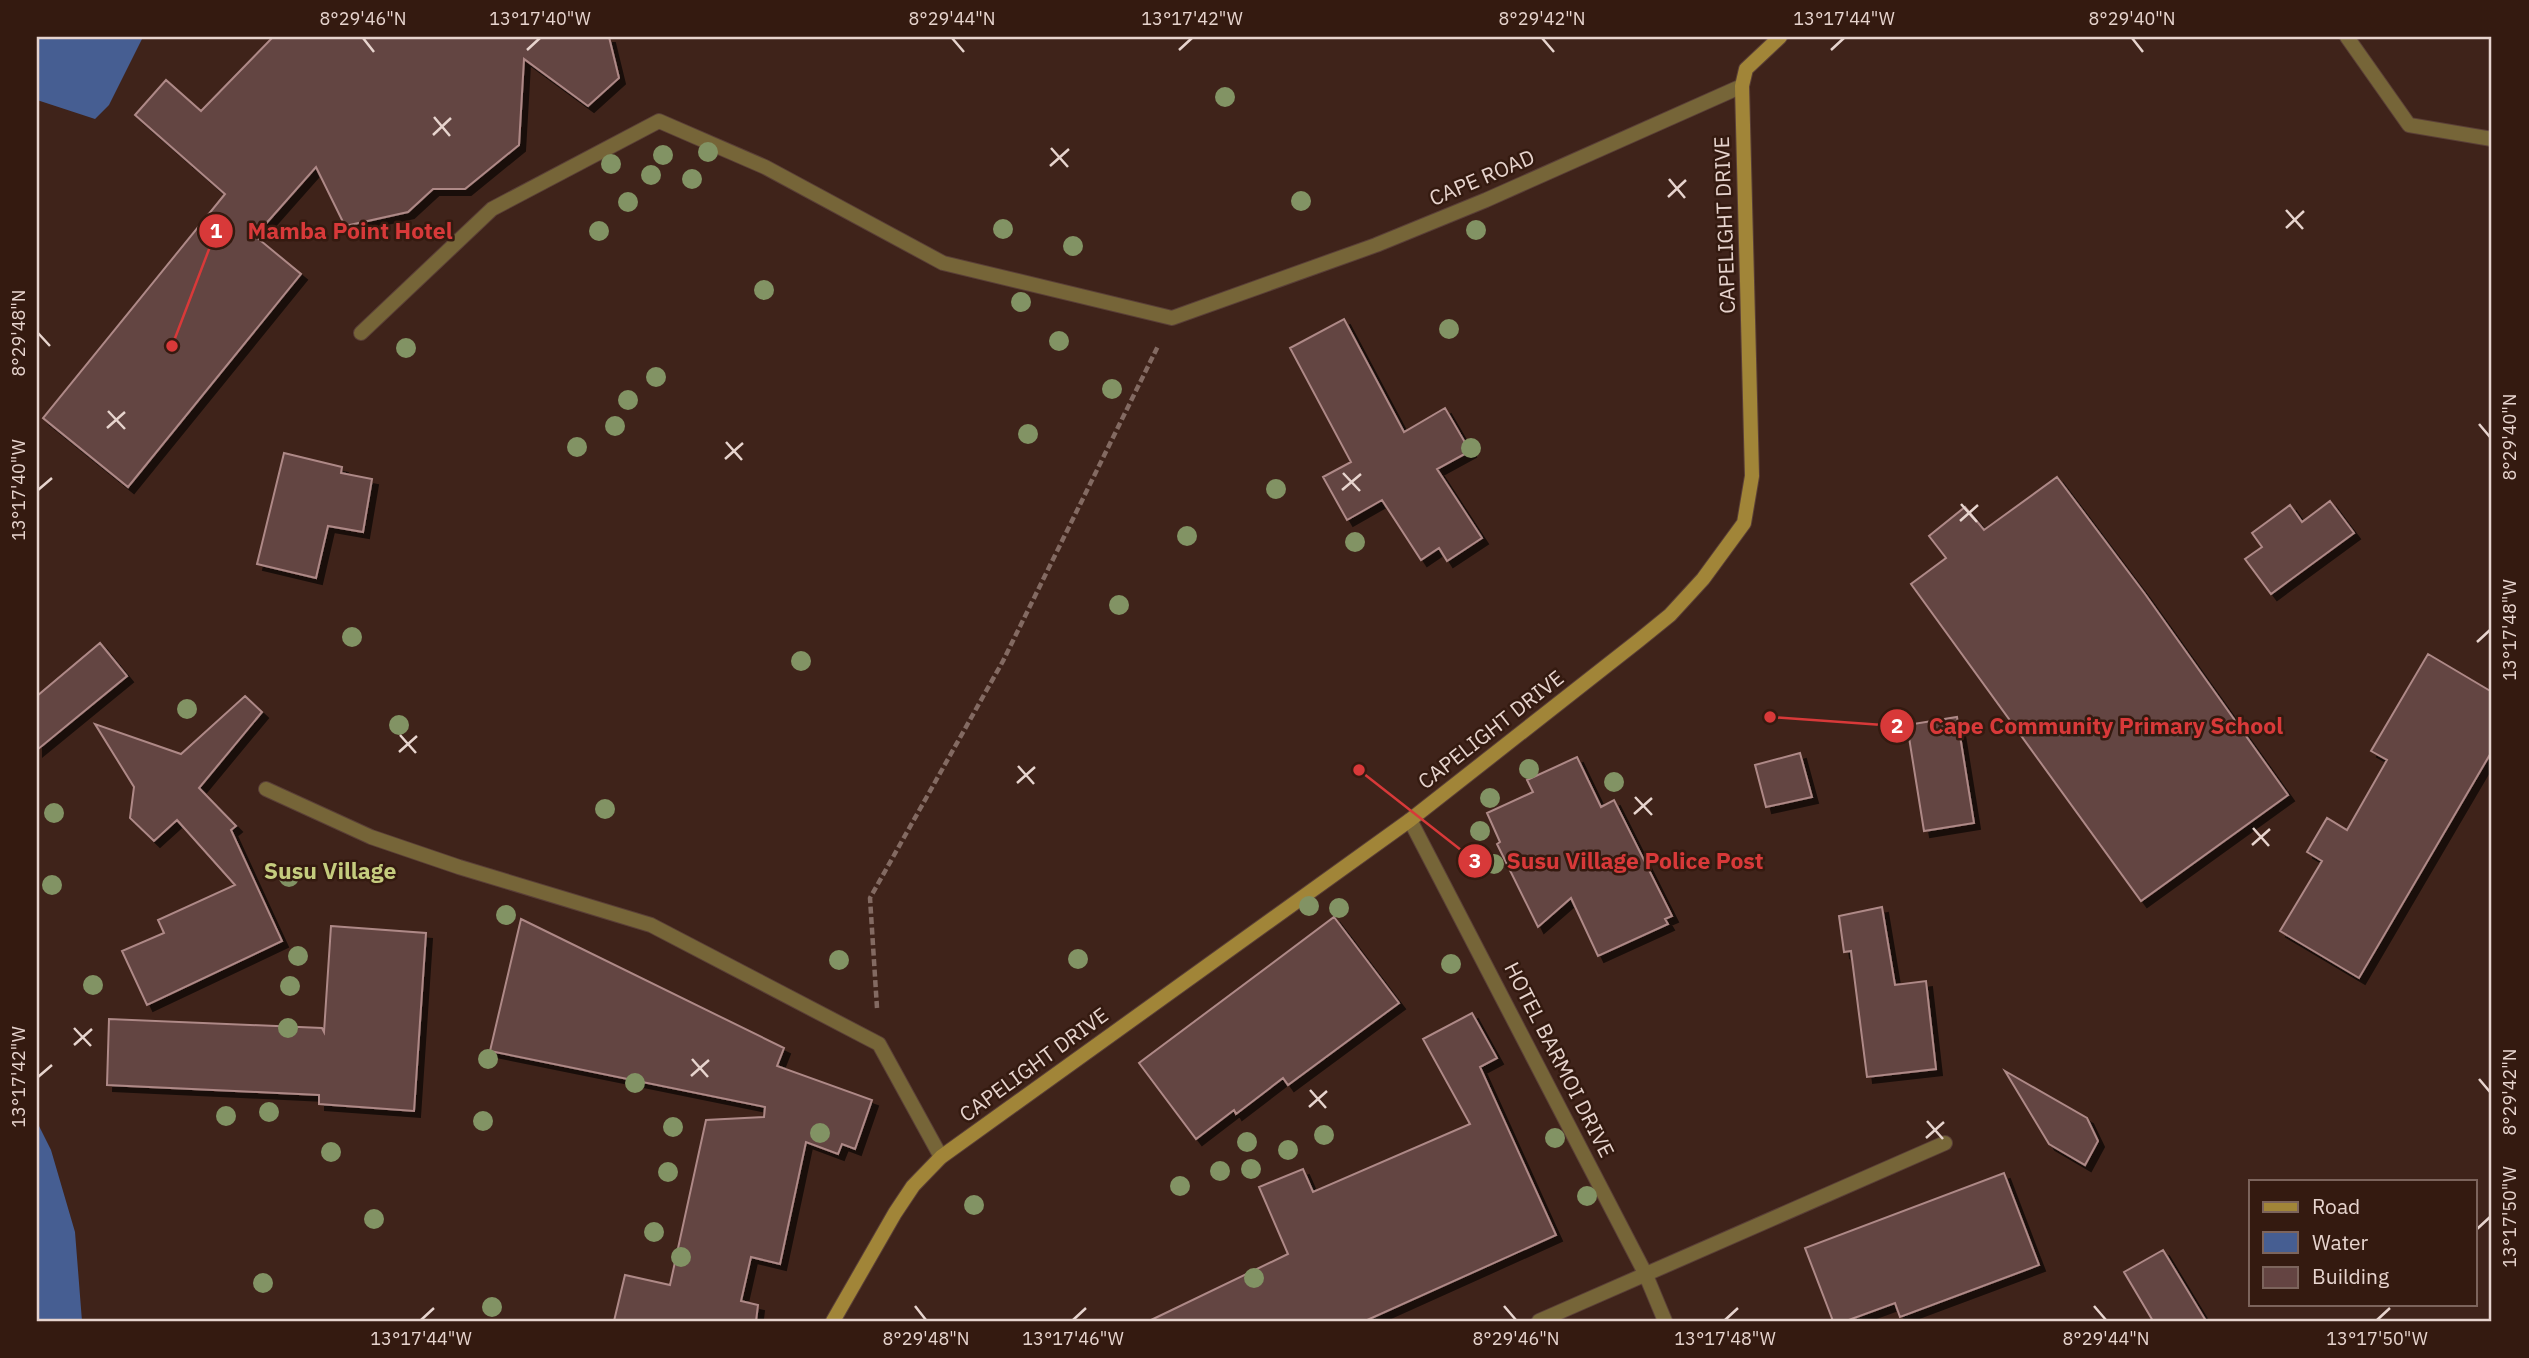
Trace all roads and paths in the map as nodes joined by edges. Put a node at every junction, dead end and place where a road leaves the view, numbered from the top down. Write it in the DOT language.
graph roads {
  1 [pos="1780,37"];
  2 [pos="2347,37"];
  3 [pos="1742,86"];
  4 [pos="2492,139"];
  5 [pos="1171,318"];
  6 [pos="361,333"];
  7 [pos="266,789"];
  8 [pos="1410,820"];
  9 [pos="879,1044"];
  10 [pos="1945,1143"];
  11 [pos="941,1157"];
  12 [pos="1645,1273"];
  13 [pos="833,1321"];
  14 [pos="1539,1321"];
  15 [pos="1665,1321"];
  1 -- 3 [label="street"];
  2 -- 4 [label="street"];
  3 -- 5 [label="street, CAPE ROAD"];
  3 -- 8 [label="street, CAPELIGHT DRIVE"];
  5 -- 6 [label="street"];
  5 -- 9 [label="path"];
  7 -- 9 [label="street"];
  8 -- 11 [label="street, CAPELIGHT DRIVE"];
  8 -- 12 [label="street, HOTEL BARMOI DRIVE"];
  9 -- 11 [label="street"];
  10 -- 12 [label="street"];
  11 -- 13 [label="street, CAPELIGHT DRIVE"];
  12 -- 14 [label="street"];
  12 -- 15 [label="street, HOTEL BARMOI DRIVE"];
}
